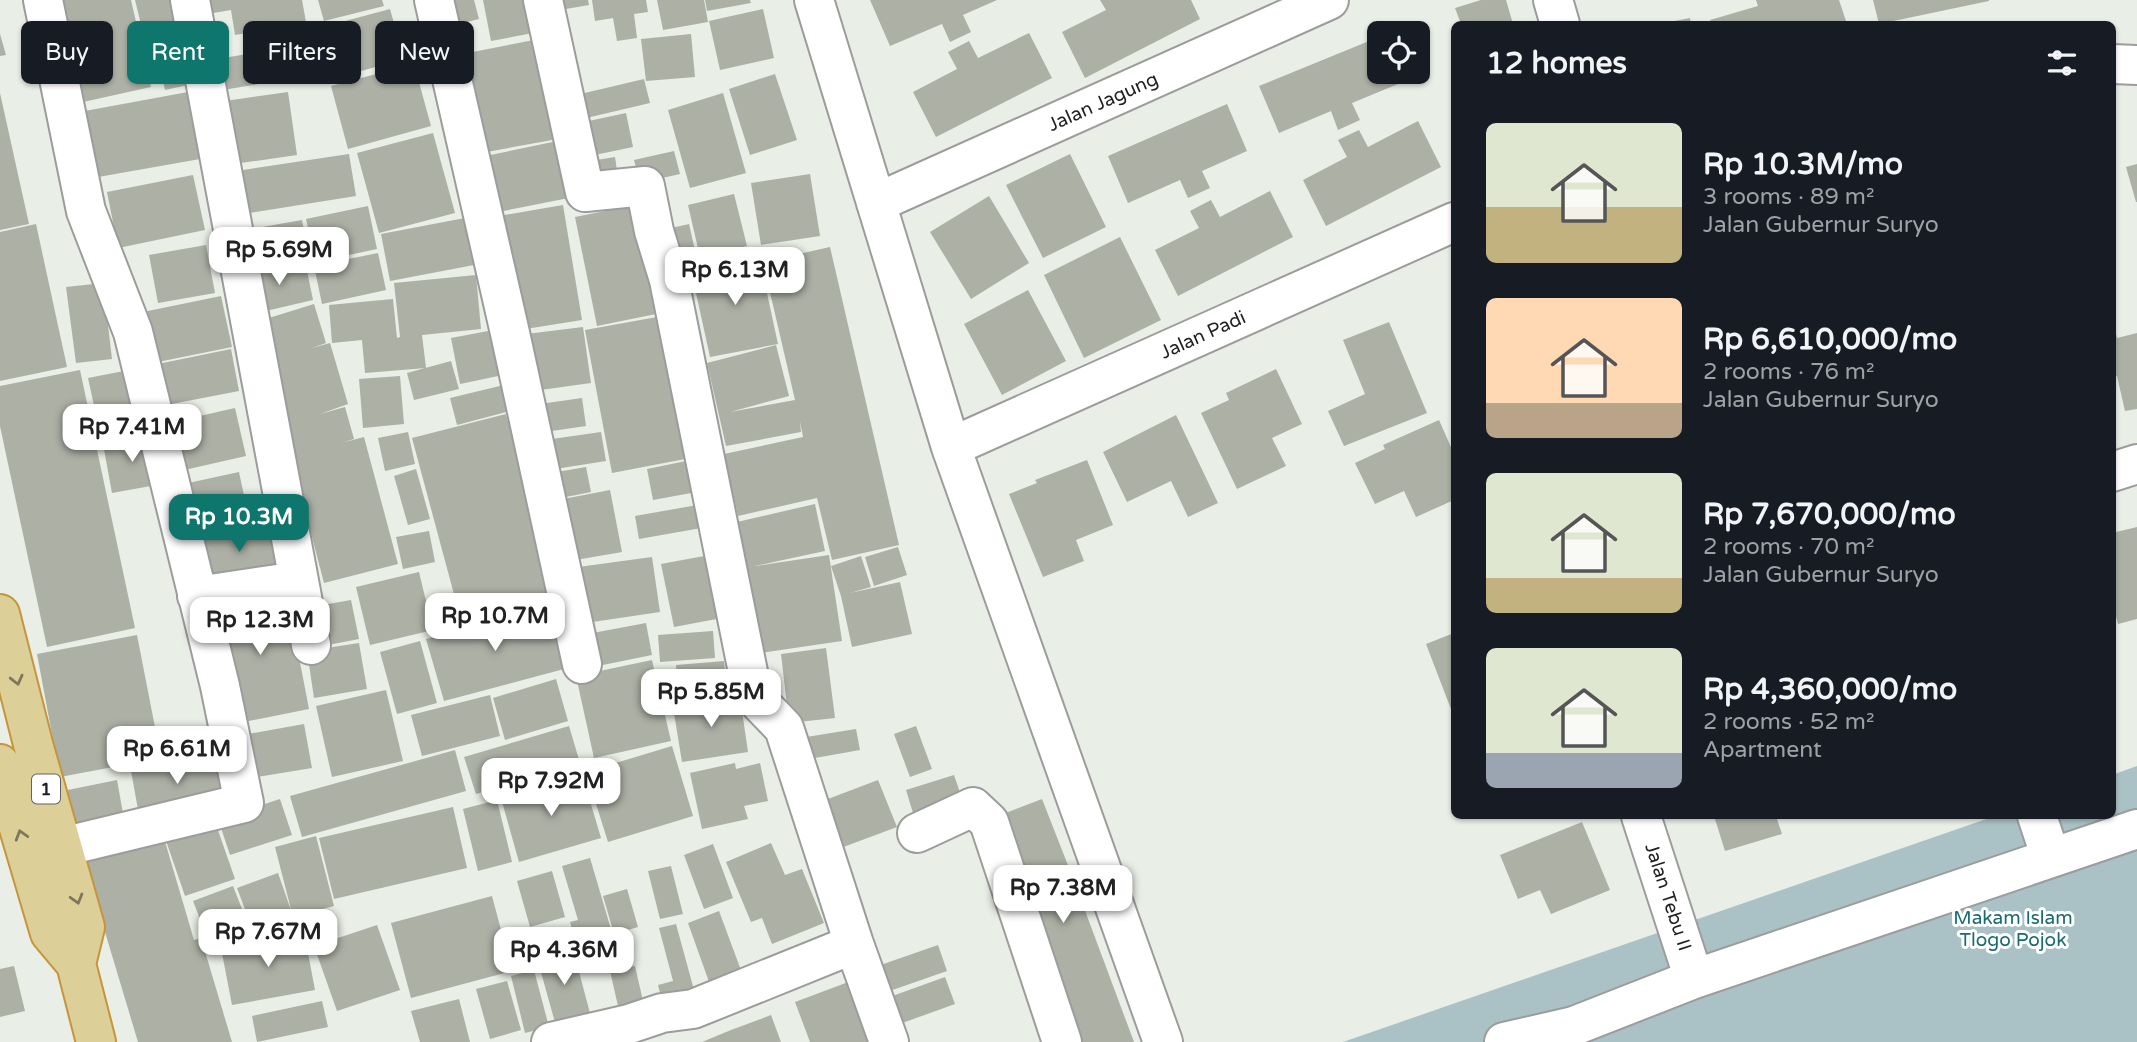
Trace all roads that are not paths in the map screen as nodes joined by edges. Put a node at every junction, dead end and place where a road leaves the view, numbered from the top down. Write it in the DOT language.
graph roads {
  1 [pos="43,0"];
  2 [pos="190,0"];
  3 [pos="434,0"];
  4 [pos="543,0"];
  5 [pos="814,0"];
  6 [pos="1329,0"];
  7 [pos="1553,0"];
  8 [pos="1559,21"];
  9 [pos="2116,64"];
  10 [pos="2137,65"];
  11 [pos="876,203"];
  12 [pos="1451,230"];
  13 [pos="951,447"];
  14 [pos="2137,464"];
  15 [pos="2116,471"];
  16 [pos="298,581"];
  17 [pos="197,596"];
  18 [pos="0,614"];
  19 [pos="311,645"];
  20 [pos="582,664"];
  21 [pos="0,764"];
  22 [pos="1642,819"];
  23 [pos="2038,819"];
  24 [pos="2137,829"];
  25 [pos="917,833"];
  26 [pos="62,847"];
  27 [pos="2051,858"];
  28 [pos="854,944"];
  29 [pos="76,964"];
  30 [pos="1694,979"];
  31 [pos="96,1042"];
  32 [pos="551,1042"];
  33 [pos="889,1042"];
  34 [pos="1062,1042"];
  35 [pos="1163,1042"];
  36 [pos="1504,1042"];
  1 -- 17 [label="street"];
  2 -- 16 [label="street"];
  3 -- 20 [label="street"];
  4 -- 28 [label="street"];
  5 -- 11 [label="street"];
  6 -- 11 [label="street, Jalan Jagung"];
  7 -- 8 [label="street"];
  9 -- 10 [label="street"];
  11 -- 13 [label="street"];
  12 -- 13 [label="street, Jalan Padi"];
  13 -- 35 [label="street"];
  14 -- 15 [label="street"];
  16 -- 17 [label="street"];
  16 -- 19 [label="street"];
  17 -- 26 [label="street"];
  18 -- 26 [label="highway, 1, one-way"];
  29 -- 21 [label="highway, 1, one-way"];
  22 -- 30 [label="street, Jalan Tebu II"];
  23 -- 27 [label="street"];
  24 -- 27 [label="street"];
  25 -- 34 [label="street"];
  26 -- 29 [label="highway, 1, one-way"];
  27 -- 30 [label="street"];
  28 -- 32 [label="street"];
  28 -- 33 [label="street"];
  29 -- 31 [label="highway, 1"];
  30 -- 36 [label="street"];
}
